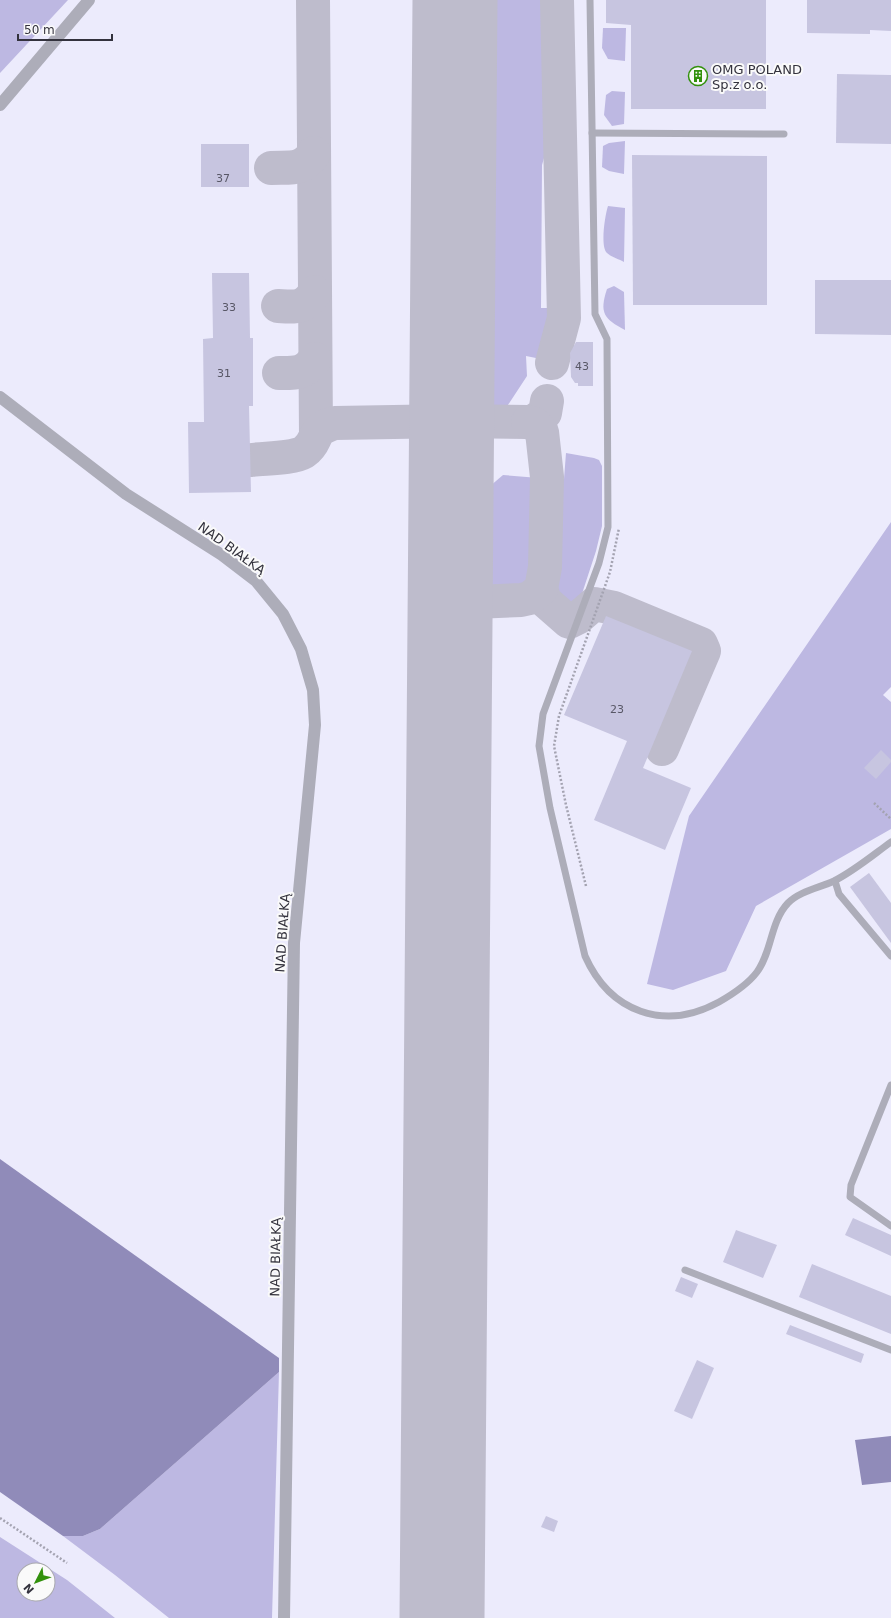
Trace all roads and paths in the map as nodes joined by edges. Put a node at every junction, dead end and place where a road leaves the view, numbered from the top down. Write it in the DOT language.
graph roads {
  1 [pos="90,0"];
  2 [pos="590,0"];
  3 [pos="0,104"];
  4 [pos="592,133"];
  5 [pos="784,134"];
  6 [pos="0,397"];
  7 [pos="619,528"];
  8 [pos="874,803"];
  9 [pos="891,819"];
  10 [pos="891,842"];
  11 [pos="834,881"];
  12 [pos="586,886"];
  13 [pos="891,956"];
  14 [pos="891,1085"];
  15 [pos="891,1226"];
  16 [pos="685,1270"];
  17 [pos="891,1350"];
  18 [pos="0,1518"];
  19 [pos="67,1562"];
  20 [pos="284,1618"];
  1 -- 3 [label="street"];
  2 -- 4 [label="lane"];
  4 -- 5 [label="lane"];
  4 -- 11 [label="lane"];
  6 -- 20 [label="street, NAD BIAŁKĄ"];
  7 -- 12 [label="path"];
  8 -- 9 [label="path"];
  10 -- 11 [label="lane"];
  11 -- 13 [label="lane"];
  14 -- 15 [label="lane"];
  16 -- 17 [label="lane"];
  18 -- 19 [label="path"];
}
